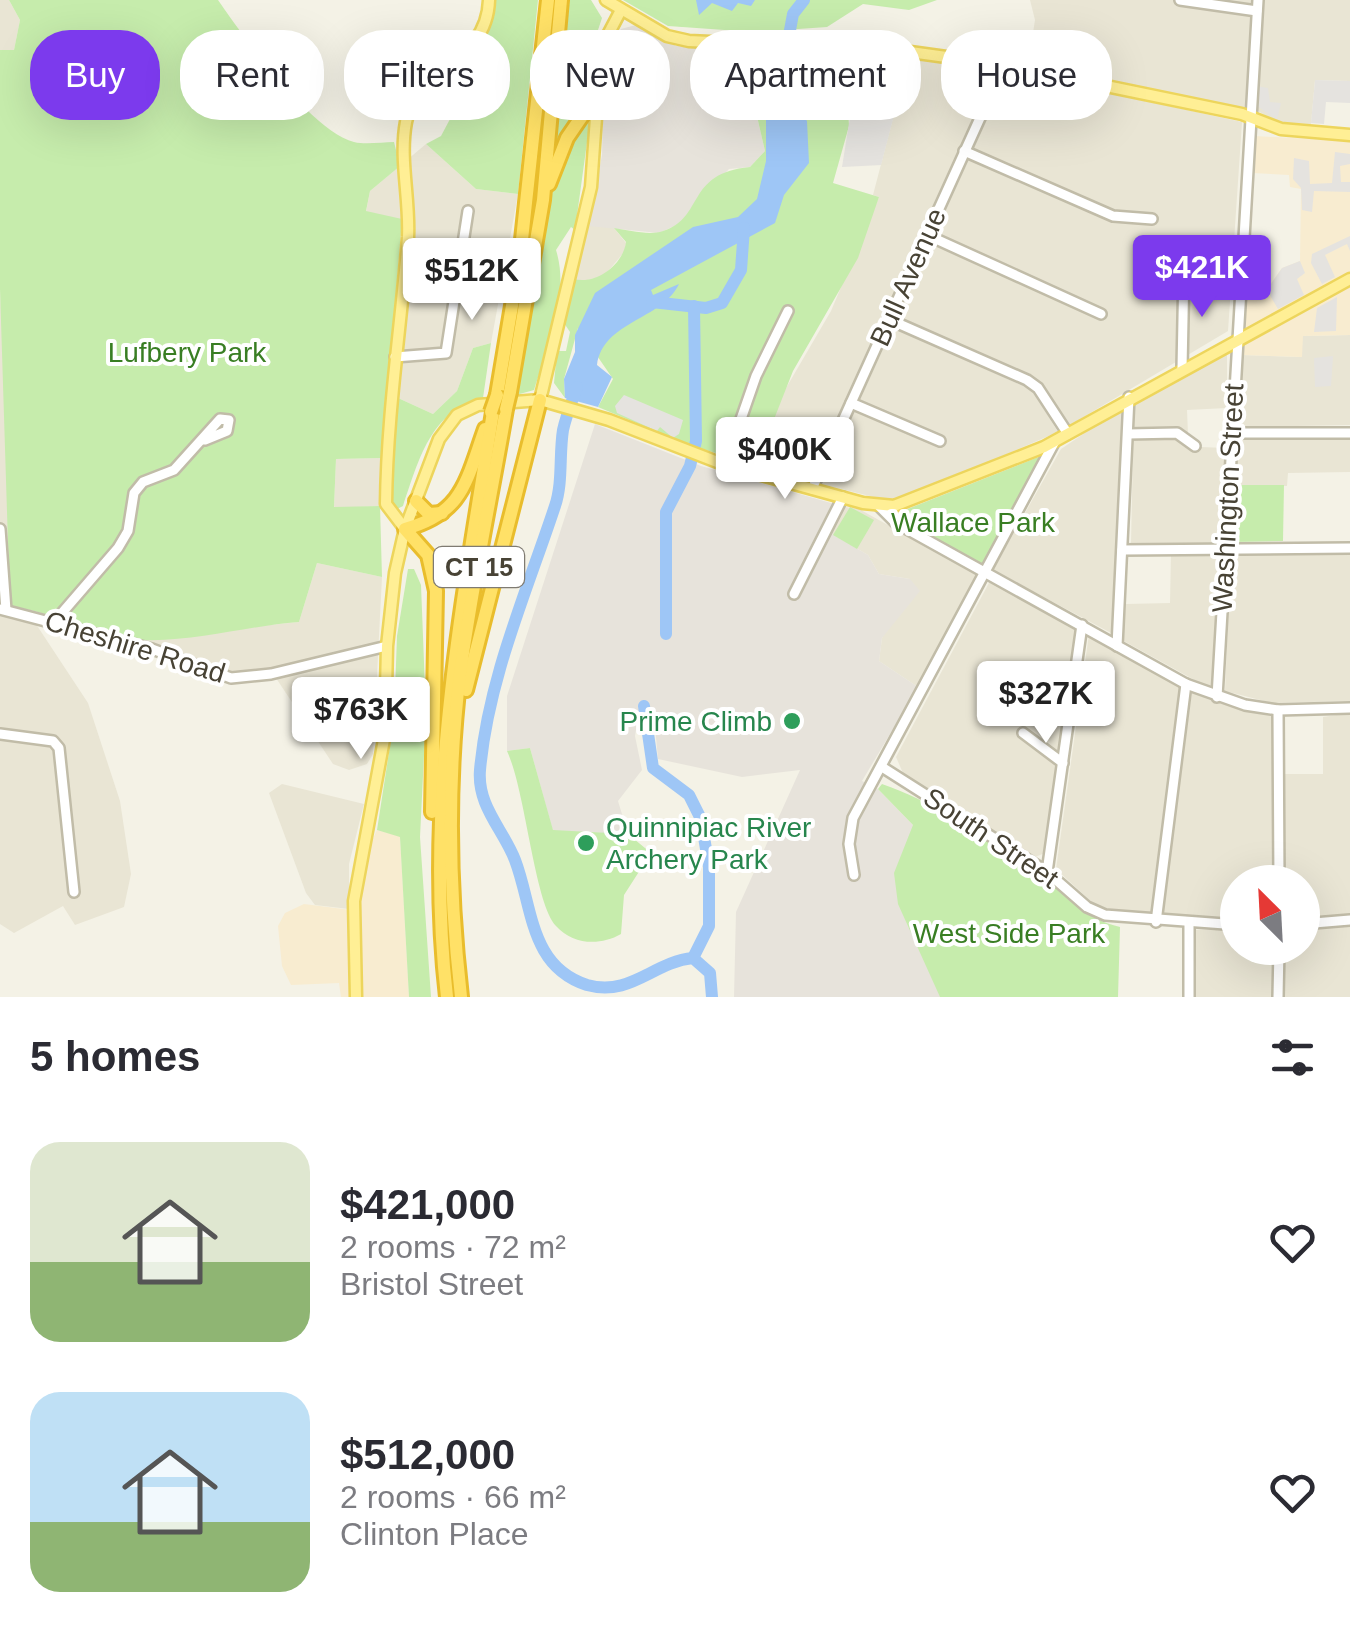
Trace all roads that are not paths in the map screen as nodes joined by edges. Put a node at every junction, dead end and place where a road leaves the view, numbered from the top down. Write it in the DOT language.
graph roads {
  1 [pos="489,0"];
  2 [pos="548,0"];
  3 [pos="561,0"];
  4 [pos="606,0"];
  5 [pos="1180,0"];
  6 [pos="1257,6"];
  7 [pos="621,10"];
  8 [pos="610,30"];
  9 [pos="941,58"];
  10 [pos="1112,88"];
  11 [pos="1250,118"];
  12 [pos="579,120"];
  13 [pos="597,120"];
  14 [pos="978,120"];
  15 [pos="1350,135"];
  16 [pos="964,151"];
  17 [pos="543,200"];
  18 [pos="468,211"];
  19 [pos="1152,219"];
  20 [pos="926,235"];
  21 [pos="1240,270"];
  22 [pos="1350,279"];
  23 [pos="788,311"];
  24 [pos="1101,314"];
  25 [pos="888,319"];
  26 [pos="1238,338"];
  27 [pos="395,357"];
  28 [pos="1182,368"];
  29 [pos="503,394"];
  30 [pos="1130,398"];
  31 [pos="540,400"];
  32 [pos="851,403"];
  33 [pos="497,411"];
  34 [pos="1350,432"];
  35 [pos="1231,433"];
  36 [pos="1068,434"];
  37 [pos="1128,434"];
  38 [pos="204,440"];
  39 [pos="940,441"];
  40 [pos="1055,442"];
  41 [pos="1195,446"];
  42 [pos="724,465"];
  43 [pos="812,489"];
  44 [pos="843,498"];
  45 [pos="416,501"];
  46 [pos="879,506"];
  47 [pos="449,510"];
  48 [pos="0,529"];
  49 [pos="405,529"];
  50 [pos="1226,548"];
  51 [pos="1350,548"];
  52 [pos="1122,550"];
  53 [pos="986,572"];
  54 [pos="794,594"];
  55 [pos="3,610"];
  56 [pos="54,621"];
  57 [pos="1082,626"];
  58 [pos="386,646"];
  59 [pos="1117,646"];
  60 [pos="1186,684"];
  61 [pos="1217,697"];
  62 [pos="1350,708"];
  63 [pos="1278,710"];
  64 [pos="456,726"];
  65 [pos="1024,732"];
  66 [pos="0,734"];
  67 [pos="1063,763"];
  68 [pos="882,767"];
  69 [pos="1279,865"];
  70 [pos="440,869"];
  71 [pos="1047,872"];
  72 [pos="854,875"];
  73 [pos="74,892"];
  74 [pos="1350,920"];
  75 [pos="1156,922"];
  76 [pos="1320,922"];
  77 [pos="1189,924"];
  78 [pos="1220,925"];
  79 [pos="1279,965"];
  80 [pos="356,997"];
  81 [pos="448,997"];
  82 [pos="461,997"];
  83 [pos="1188,997"];
  84 [pos="1278,997"];
  1 -- 27 [label="main road"];
  2 -- 29 [label="highway, CT 15"];
  3 -- 17 [label="highway, CT 15"];
  4 -- 7 [label="main road"];
  5 -- 6 [label="street"];
  6 -- 11 [label="street, Washington Street"];
  7 -- 8 [label="main road"];
  7 -- 9 [label="main road"];
  10 -- 11 [label="main road"];
  11 -- 15 [label="main road"];
  11 -- 21 [label="street, Washington Street"];
  12 -- 17 [label="highway"];
  13 -- 31 [label="main road"];
  14 -- 16 [label="street, Bull Avenue"];
  16 -- 19 [label="street"];
  16 -- 20 [label="street, Bull Avenue"];
  17 -- 29 [label="highway, CT 15"];
  18 -- 27 [label="street"];
  20 -- 24 [label="street"];
  20 -- 25 [label="street, Bull Avenue"];
  21 -- 26 [label="street, Washington Street"];
  21 -- 28 [label="street"];
  22 -- 26 [label="main road"];
  23 -- 42 [label="street"];
  25 -- 32 [label="street, Bull Avenue"];
  25 -- 36 [label="street"];
  26 -- 28 [label="main road"];
  26 -- 35 [label="street, Washington Street"];
  27 -- 49 [label="main road"];
  28 -- 30 [label="main road"];
  29 -- 33 [label="highway, CT 15, bridge"];
  30 -- 36 [label="main road"];
  30 -- 37 [label="street"];
  31 -- 42 [label="main road"];
  31 -- 45 [label="main road"];
  31 -- 64 [label="highway"];
  32 -- 39 [label="street"];
  32 -- 43 [label="street, Bull Avenue"];
  33 -- 47 [label="highway"];
  33 -- 64 [label="highway, CT 15"];
  33 -- 70 [label="highway, CT 15"];
  34 -- 35 [label="street"];
  35 -- 50 [label="street, Washington Street"];
  36 -- 40 [label="main road"];
  37 -- 41 [label="street"];
  37 -- 52 [label="street"];
  38 -- 56 [label="street"];
  40 -- 46 [label="main road"];
  40 -- 53 [label="street"];
  42 -- 43 [label="main road"];
  43 -- 44 [label="main road"];
  44 -- 46 [label="main road"];
  44 -- 54 [label="street"];
  45 -- 47 [label="highway"];
  45 -- 49 [label="main road"];
  46 -- 53 [label="street"];
  47 -- 49 [label="highway"];
  48 -- 55 [label="street"];
  49 -- 58 [label="main road"];
  49 -- 70 [label="highway"];
  50 -- 51 [label="street"];
  50 -- 52 [label="street"];
  50 -- 61 [label="street, Washington Street"];
  52 -- 59 [label="street"];
  53 -- 57 [label="street"];
  53 -- 68 [label="street"];
  55 -- 56 [label="street, Cheshire Road"];
  56 -- 58 [label="street, Cheshire Road"];
  57 -- 59 [label="street"];
  57 -- 67 [label="street"];
  58 -- 80 [label="main road"];
  59 -- 60 [label="street"];
  60 -- 61 [label="street"];
  60 -- 75 [label="street"];
  61 -- 63 [label="street"];
  62 -- 63 [label="street"];
  63 -- 69 [label="street"];
  64 -- 82 [label="highway, CT 15"];
  65 -- 67 [label="street"];
  66 -- 73 [label="street"];
  67 -- 71 [label="street"];
  68 -- 71 [label="street, South Street"];
  68 -- 72 [label="street"];
  70 -- 81 [label="highway, CT 15"];
  71 -- 75 [label="street, South Street"];
  74 -- 76 [label="street"];
  75 -- 77 [label="street, South Street"];
  77 -- 78 [label="street, South Street"];
  77 -- 83 [label="street"];
  79 -- 84 [label="street"];
}
